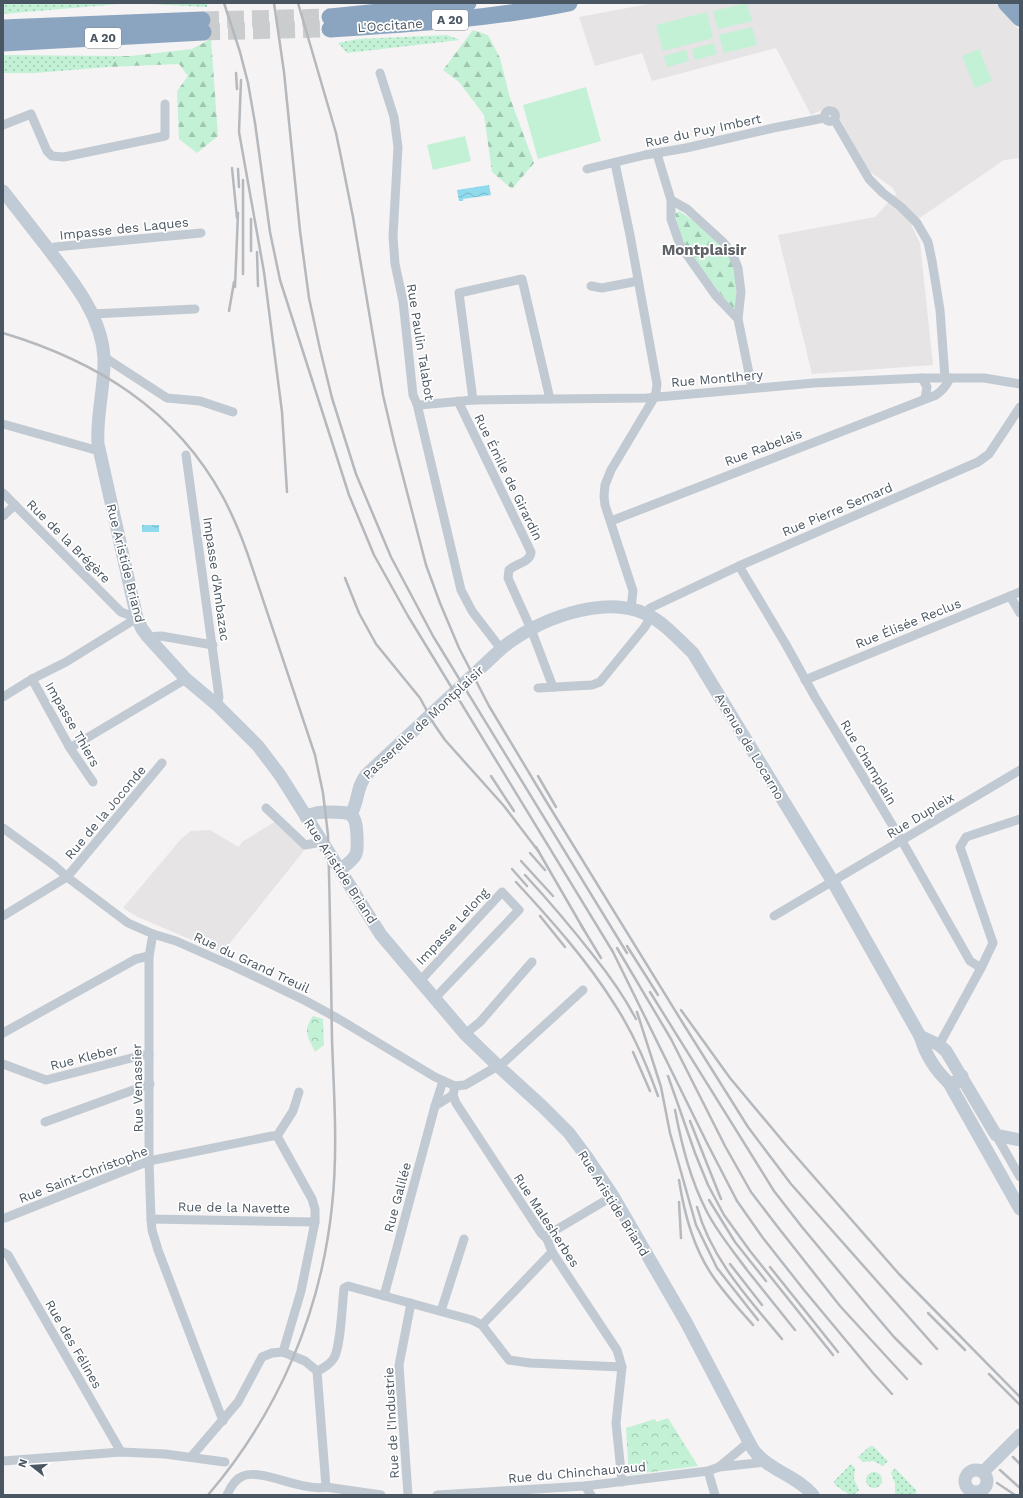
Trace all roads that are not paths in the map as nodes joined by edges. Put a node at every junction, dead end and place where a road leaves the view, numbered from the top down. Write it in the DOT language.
graph roads {
  1 [pos="468,3"];
  2 [pos="568,3"];
  3 [pos="1006,3"];
  4 [pos="1020,18"];
  5 [pos="3,28"];
  6 [pos="3,43"];
  7 [pos="380,73"];
  8 [pos="165,104"];
  9 [pos="3,125"];
  10 [pos="657,154"];
  11 [pos="615,163"];
  12 [pos="587,169"];
  13 [pos="3,190"];
  14 [pos="671,200"];
  15 [pos="201,233"];
  16 [pos="49,250"];
  17 [pos="638,281"];
  18 [pos="591,286"];
  19 [pos="195,309"];
  20 [pos="92,314"];
  21 [pos="738,319"];
  22 [pos="104,357"];
  23 [pos="922,378"];
  24 [pos="947,378"];
  25 [pos="1020,384"];
  26 [pos="752,388"];
  27 [pos="654,398"];
  28 [pos="925,398"];
  29 [pos="550,399"];
  30 [pos="473,400"];
  31 [pos="458,401"];
  32 [pos="417,404"];
  33 [pos="1020,407"];
  34 [pos="233,412"];
  35 [pos="3,424"];
  36 [pos="99,451"];
  37 [pos="186,455"];
  38 [pos="3,493"];
  39 [pos="15,505"];
  40 [pos="3,516"];
  41 [pos="611,521"];
  42 [pos="739,566"];
  43 [pos="1020,592"];
  44 [pos="1010,596"];
  45 [pos="631,608"];
  46 [pos="1020,613"];
  47 [pos="648,615"];
  48 [pos="137,618"];
  49 [pos="531,629"];
  50 [pos="148,637"];
  51 [pos="212,645"];
  52 [pos="497,653"];
  53 [pos="32,679"];
  54 [pos="186,679"];
  55 [pos="805,680"];
  56 [pos="553,687"];
  57 [pos="538,688"];
  58 [pos="3,697"];
  59 [pos="217,705"];
  60 [pos="70,748"];
  61 [pos="162,764"];
  62 [pos="1020,770"];
  63 [pos="92,782"];
  64 [pos="266,808"];
  65 [pos="351,814"];
  66 [pos="306,817"];
  67 [pos="1020,819"];
  68 [pos="3,828"];
  69 [pos="902,841"];
  70 [pos="322,842"];
  71 [pos="340,870"];
  72 [pos="67,877"];
  73 [pos="833,882"];
  74 [pos="3,916"];
  75 [pos="774,916"];
  76 [pos="153,934"];
  77 [pos="149,956"];
  78 [pos="532,962"];
  79 [pos="981,968"];
  80 [pos="420,980"];
  81 [pos="583,990"];
  82 [pos="435,998"];
  83 [pos="3,1033"];
  84 [pos="465,1034"];
  85 [pos="920,1036"];
  86 [pos="939,1045"];
  87 [pos="149,1055"];
  88 [pos="928,1055"];
  89 [pos="3,1064"];
  90 [pos="498,1066"];
  91 [pos="962,1076"];
  92 [pos="443,1081"];
  93 [pos="948,1083"];
  94 [pos="150,1084"];
  95 [pos="454,1090"];
  96 [pos="299,1092"];
  97 [pos="435,1106"];
  98 [pos="45,1122"];
  99 [pos="996,1135"];
  100 [pos="277,1136"];
  101 [pos="1020,1140"];
  102 [pos="150,1161"];
  103 [pos="1020,1177"];
  104 [pos="614,1196"];
  105 [pos="1020,1209"];
  106 [pos="5,1218"];
  107 [pos="151,1219"];
  108 [pos="315,1222"];
  109 [pos="464,1239"];
  110 [pos="547,1239"];
  111 [pos="3,1252"];
  112 [pos="552,1252"];
  113 [pos="384,1296"];
  114 [pos="411,1303"];
  115 [pos="441,1311"];
  116 [pos="482,1325"];
  117 [pos="283,1352"];
  118 [pos="622,1367"];
  119 [pos="317,1371"];
  120 [pos="223,1420"];
  121 [pos="1020,1435"];
  122 [pos="749,1442"];
  123 [pos="121,1452"];
  124 [pos="191,1457"];
  125 [pos="3,1461"];
  126 [pos="225,1462"];
  127 [pos="767,1462"];
  128 [pos="719,1467"];
  129 [pos="708,1471"];
  130 [pos="982,1472"];
  131 [pos="622,1482"];
  132 [pos="586,1486"];
  133 [pos="326,1487"];
  134 [pos="985,1492"];
  135 [pos="227,1495"];
  136 [pos="375,1495"];
  137 [pos="381,1495"];
  138 [pos="408,1495"];
  139 [pos="437,1495"];
  140 [pos="591,1495"];
  141 [pos="715,1495"];
  142 [pos="813,1495"];
  1 -- 2 [label="highway, L'Occitane / A 20"];
  3 -- 4 [label="highway"];
  5 -- 6 [label="highway, A 20"];
  7 -- 32 [label="street, Rue Paulin Talabot"];
  8 -- 9 [label="street"];
  10 -- 11 [label="street, Rue du Puy Imbert"];
  10 -- 14 [label="street"];
  10 -- 24 [label="street, Rue du Puy Imbert"];
  11 -- 12 [label="street, Rue du Puy Imbert"];
  11 -- 17 [label="street"];
  13 -- 16 [label="street, Rue Aristide Briand"];
  14 -- 21 [label="street"];
  14 -- 21 [label="street"];
  15 -- 16 [label="street, Impasse des Laques"];
  16 -- 20 [label="street, Rue Aristide Briand"];
  17 -- 18 [label="street"];
  17 -- 27 [label="street"];
  19 -- 20 [label="street"];
  20 -- 22 [label="street, Rue Aristide Briand"];
  21 -- 26 [label="street"];
  22 -- 34 [label="street"];
  22 -- 36 [label="street, Rue Aristide Briand"];
  23 -- 24 [label="street, Rue Montlhery"];
  23 -- 26 [label="street, Rue Montlhery"];
  23 -- 28 [label="street"];
  24 -- 25 [label="street, Rue Montlhery"];
  24 -- 28 [label="street, Rue Rabelais"];
  26 -- 27 [label="street, Rue Montlhery"];
  27 -- 29 [label="street, Rue Montlhery"];
  27 -- 41 [label="street"];
  28 -- 41 [label="street, Rue Rabelais"];
  29 -- 30 [label="street, Rue Montlhery"];
  29 -- 30 [label="street"];
  30 -- 31 [label="street, Rue Montlhery"];
  31 -- 32 [label="street, Rue Montlhery"];
  31 -- 49 [label="street, Rue Émile de Girardin"];
  32 -- 52 [label="street, Rue Paulin Talabot"];
  33 -- 42 [label="street, Rue Pierre Semard"];
  35 -- 36 [label="street"];
  36 -- 48 [label="street, Rue Aristide Briand"];
  37 -- 51 [label="street, Impasse d'Ambazac"];
  38 -- 39 [label="street, Rue de la Brégère"];
  39 -- 40 [label="street"];
  39 -- 48 [label="street, Rue de la Brégère"];
  41 -- 45 [label="street"];
  42 -- 47 [label="street, Rue Pierre Semard"];
  42 -- 55 [label="street, Rue Champlain"];
  43 -- 44 [label="street, Rue Élisée Reclus"];
  44 -- 46 [label="street"];
  44 -- 55 [label="street, Rue Élisée Reclus"];
  45 -- 47 [label="street, Avenue de Locarno"];
  45 -- 49 [label="street, Avenue de Locarno"];
  47 -- 56 [label="street, Rue Pierre Semard"];
  47 -- 73 [label="street, Avenue de Locarno"];
  48 -- 50 [label="street, Rue Aristide Briand"];
  48 -- 53 [label="street"];
  49 -- 52 [label="street, Avenue de Locarno"];
  49 -- 56 [label="street, Rue Émile de Girardin"];
  50 -- 51 [label="street"];
  50 -- 54 [label="street, Rue Aristide Briand"];
  51 -- 59 [label="street, Impasse d'Ambazac"];
  52 -- 65 [label="street, Passerelle de Montplaisir"];
  53 -- 58 [label="street"];
  53 -- 60 [label="street, Impasse Thiers"];
  54 -- 59 [label="street, Rue Aristide Briand"];
  54 -- 60 [label="street"];
  55 -- 69 [label="street, Rue Champlain"];
  56 -- 57 [label="street, Rue Pierre Semard"];
  59 -- 66 [label="street, Rue Aristide Briand"];
  60 -- 63 [label="street, Impasse Thiers"];
  61 -- 72 [label="street, Rue de la Joconde"];
  62 -- 69 [label="street, Rue Dupleix"];
  64 -- 70 [label="street"];
  65 -- 66 [label="street"];
  65 -- 71 [label="street"];
  66 -- 70 [label="street, Rue Aristide Briand"];
  67 -- 79 [label="street"];
  68 -- 72 [label="street, Rue du Grand Treuil"];
  69 -- 73 [label="street, Rue Dupleix"];
  69 -- 79 [label="street, Rue Champlain"];
  70 -- 71 [label="street, Rue Aristide Briand"];
  71 -- 80 [label="street, Rue Aristide Briand"];
  72 -- 74 [label="street, Rue de la Joconde"];
  72 -- 76 [label="street, Rue du Grand Treuil"];
  73 -- 75 [label="street, Rue Dupleix"];
  73 -- 85 [label="street, Avenue de Locarno"];
  76 -- 77 [label="street, Rue Venassier"];
  76 -- 92 [label="street, Rue du Grand Treuil"];
  77 -- 83 [label="street"];
  77 -- 87 [label="street, Rue Venassier"];
  78 -- 84 [label="street"];
  79 -- 86 [label="street"];
  80 -- 82 [label="street, Rue Aristide Briand"];
  80 -- 82 [label="street, Impasse Lelong"];
  81 -- 90 [label="street"];
  82 -- 84 [label="street, Rue Aristide Briand"];
  84 -- 90 [label="street, Rue Aristide Briand"];
  85 -- 86 [label="street"];
  85 -- 88 [label="street, Avenue de Locarno"];
  86 -- 88 [label="street"];
  86 -- 91 [label="street"];
  87 -- 89 [label="street, Rue Kleber"];
  87 -- 94 [label="street, Rue Venassier"];
  88 -- 93 [label="street, Avenue de Locarno"];
  90 -- 95 [label="street"];
  90 -- 104 [label="street, Rue Aristide Briand"];
  91 -- 93 [label="street"];
  91 -- 99 [label="street"];
  92 -- 95 [label="street, Rue du Grand Treuil"];
  92 -- 97 [label="street, Rue Galilée"];
  93 -- 105 [label="street, Avenue de Locarno"];
  94 -- 98 [label="street"];
  94 -- 102 [label="street, Rue Venassier"];
  95 -- 97 [label="street"];
  95 -- 110 [label="street, Rue Malesherbes"];
  96 -- 100 [label="street"];
  97 -- 113 [label="street, Rue Galilée"];
  99 -- 101 [label="street"];
  99 -- 103 [label="street"];
  100 -- 102 [label="street, Rue Saint-Christophe"];
  100 -- 108 [label="street"];
  102 -- 106 [label="street, Rue Saint-Christophe"];
  102 -- 107 [label="street, Rue Venassier"];
  104 -- 110 [label="street"];
  104 -- 122 [label="street, Rue Aristide Briand"];
  107 -- 108 [label="street, Rue de la Navette"];
  107 -- 120 [label="street, Rue Venassier"];
  108 -- 117 [label="street"];
  109 -- 115 [label="street"];
  110 -- 112 [label="street, Rue Malesherbes"];
  111 -- 123 [label="street, Rue des Félines"];
  112 -- 116 [label="street"];
  112 -- 118 [label="street, Rue Malesherbes"];
  113 -- 114 [label="street"];
  113 -- 119 [label="street"];
  114 -- 115 [label="street"];
  114 -- 138 [label="street, Rue de l'Industrie"];
  115 -- 116 [label="street"];
  116 -- 118 [label="street"];
  117 -- 119 [label="street"];
  117 -- 120 [label="street"];
  118 -- 131 [label="street"];
  119 -- 133 [label="street"];
  120 -- 124 [label="street"];
  121 -- 130 [label="street"];
  122 -- 127 [label="street, Rue Aristide Briand"];
  122 -- 128 [label="street, Rue du Chinchauvaud"];
  123 -- 124 [label="street"];
  123 -- 125 [label="street"];
  124 -- 126 [label="street"];
  127 -- 128 [label="street, Rue du Chinchauvaud"];
  127 -- 142 [label="street, Rue Aristide Briand"];
  128 -- 129 [label="street, Rue du Chinchauvaud"];
  129 -- 131 [label="street, Rue du Chinchauvaud"];
  129 -- 141 [label="street"];
  130 -- 134 [label="street"];
  130 -- 134 [label="street"];
  131 -- 132 [label="street, Rue du Chinchauvaud"];
  132 -- 139 [label="street, Rue du Chinchauvaud"];
  132 -- 140 [label="street"];
  133 -- 135 [label="street"];
  133 -- 136 [label="street"];
  136 -- 137 [label="street"];
}
